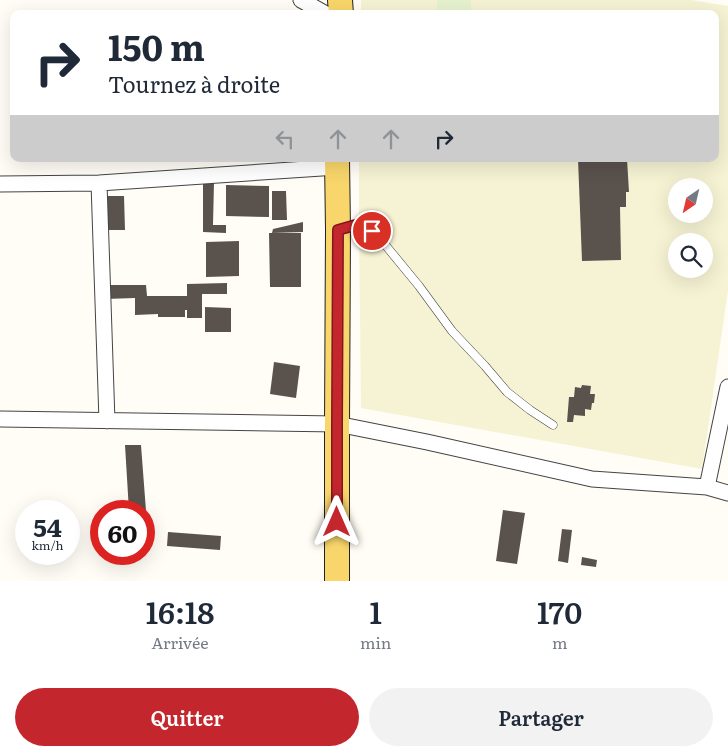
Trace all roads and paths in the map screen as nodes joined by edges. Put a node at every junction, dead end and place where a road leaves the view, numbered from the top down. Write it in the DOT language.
graph roads {
  1 [pos="301,0"];
  2 [pos="319,10"];
  3 [pos="337,163"];
  4 [pos="0,184"];
  5 [pos="99,184"];
  6 [pos="338,230"];
  7 [pos="727,394"];
  8 [pos="0,419"];
  9 [pos="107,421"];
  10 [pos="337,424"];
  11 [pos="553,425"];
  12 [pos="707,486"];
  13 [pos="728,494"];
  14 [pos="337,581"];
  1 -- 2 [label="street"];
  3 -- 5 [label="street"];
  3 -- 6 [label="main road"];
  4 -- 5 [label="street"];
  5 -- 9 [label="street"];
  6 -- 10 [label="main road"];
  6 -- 11 [label="lane"];
  7 -- 12 [label="street"];
  8 -- 9 [label="street"];
  9 -- 10 [label="street"];
  10 -- 12 [label="street"];
  10 -- 14 [label="main road"];
  12 -- 13 [label="street"];
}
